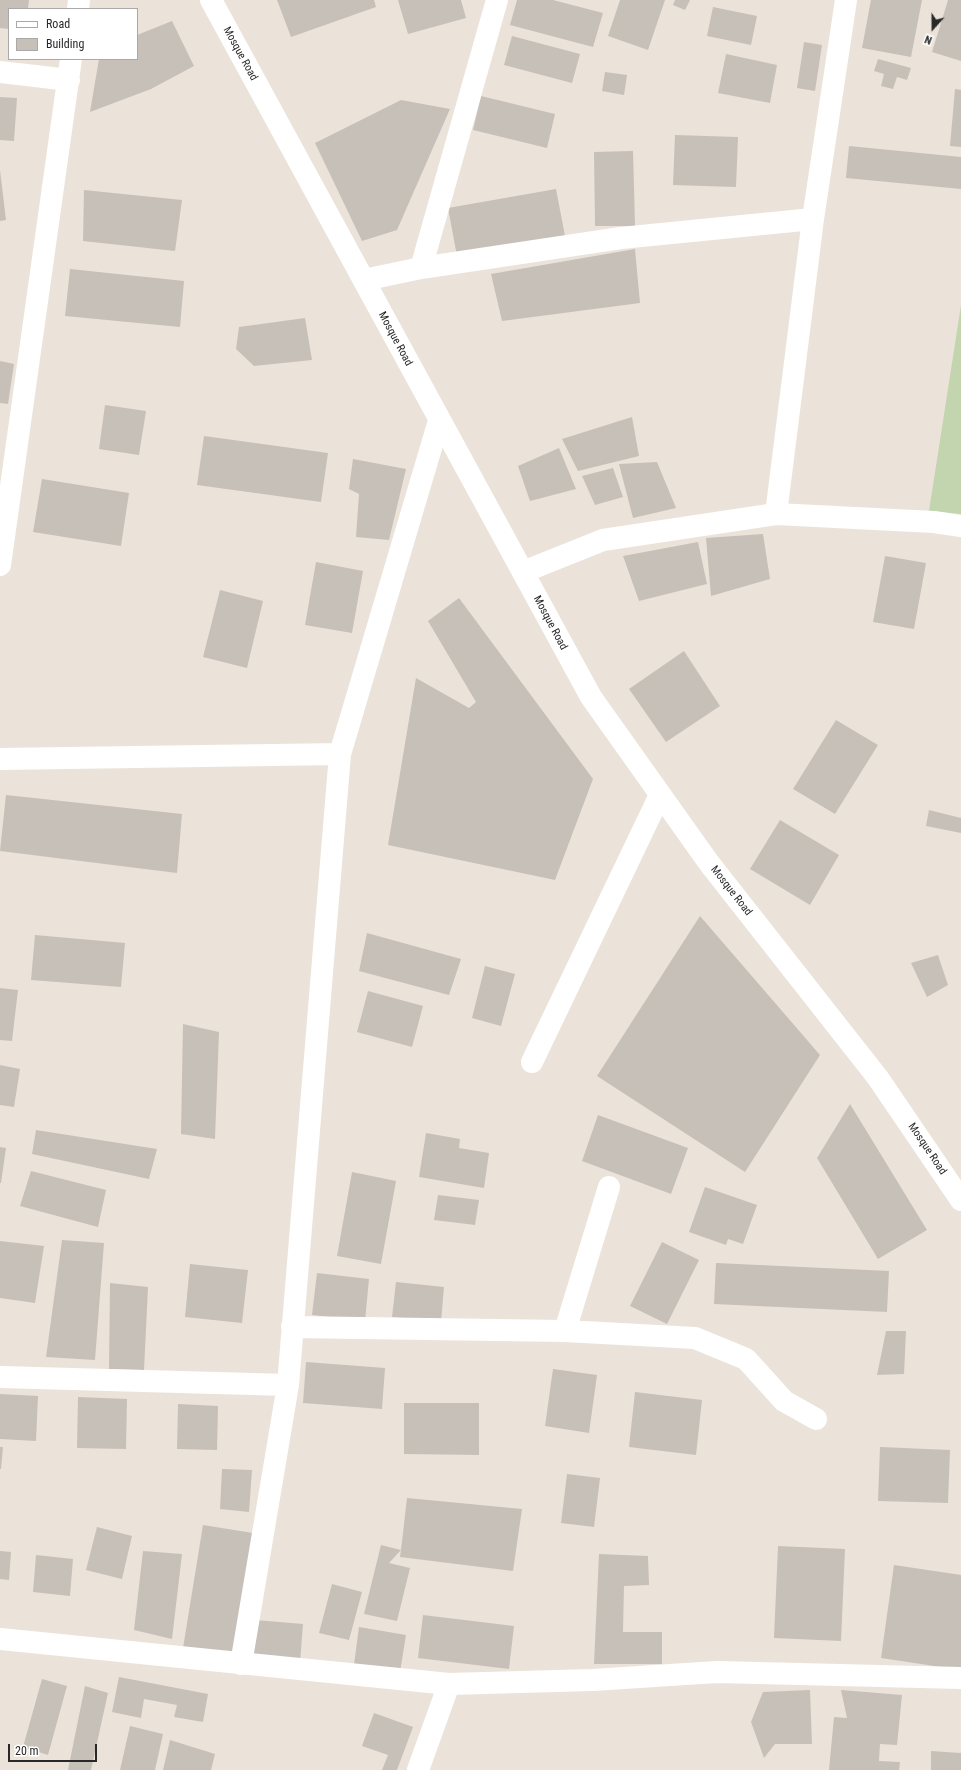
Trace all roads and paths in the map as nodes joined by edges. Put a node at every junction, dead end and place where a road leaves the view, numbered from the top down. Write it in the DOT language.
graph roads {
  1 [pos="211,0"];
  2 [pos="497,0"];
  3 [pos="846,0"];
  4 [pos="71,60"];
  5 [pos="0,72"];
  6 [pos="69,80"];
  7 [pos="813,219"];
  8 [pos="421,268"];
  9 [pos="364,280"];
  10 [pos="439,421"];
  11 [pos="776,514"];
  12 [pos="961,526"];
  13 [pos="0,565"];
  14 [pos="523,572"];
  15 [pos="340,754"];
  16 [pos="0,759"];
  17 [pos="660,795"];
  18 [pos="532,1062"];
  19 [pos="609,1187"];
  20 [pos="961,1200"];
  21 [pos="292,1327"];
  22 [pos="565,1331"];
  23 [pos="0,1377"];
  24 [pos="288,1385"];
  25 [pos="816,1419"];
  26 [pos="0,1639"];
  27 [pos="241,1664"];
  28 [pos="961,1678"];
  29 [pos="449,1684"];
  30 [pos="418,1770"];
  1 -- 9 [label="street, Mosque Road"];
  2 -- 8 [label="street"];
  3 -- 7 [label="street"];
  4 -- 6 [label="street"];
  5 -- 6 [label="street"];
  6 -- 13 [label="street"];
  7 -- 8 [label="street"];
  7 -- 11 [label="street"];
  8 -- 9 [label="street"];
  9 -- 10 [label="street, Mosque Road"];
  10 -- 14 [label="street, Mosque Road"];
  10 -- 15 [label="street"];
  11 -- 12 [label="street"];
  11 -- 14 [label="street"];
  14 -- 17 [label="street, Mosque Road"];
  15 -- 16 [label="street"];
  15 -- 21 [label="street"];
  17 -- 18 [label="street"];
  17 -- 20 [label="street, Mosque Road"];
  19 -- 22 [label="street"];
  21 -- 22 [label="street"];
  21 -- 24 [label="street"];
  22 -- 25 [label="street"];
  23 -- 24 [label="street"];
  24 -- 27 [label="street"];
  26 -- 27 [label="street"];
  27 -- 29 [label="street"];
  28 -- 29 [label="street"];
  29 -- 30 [label="street"];
}
